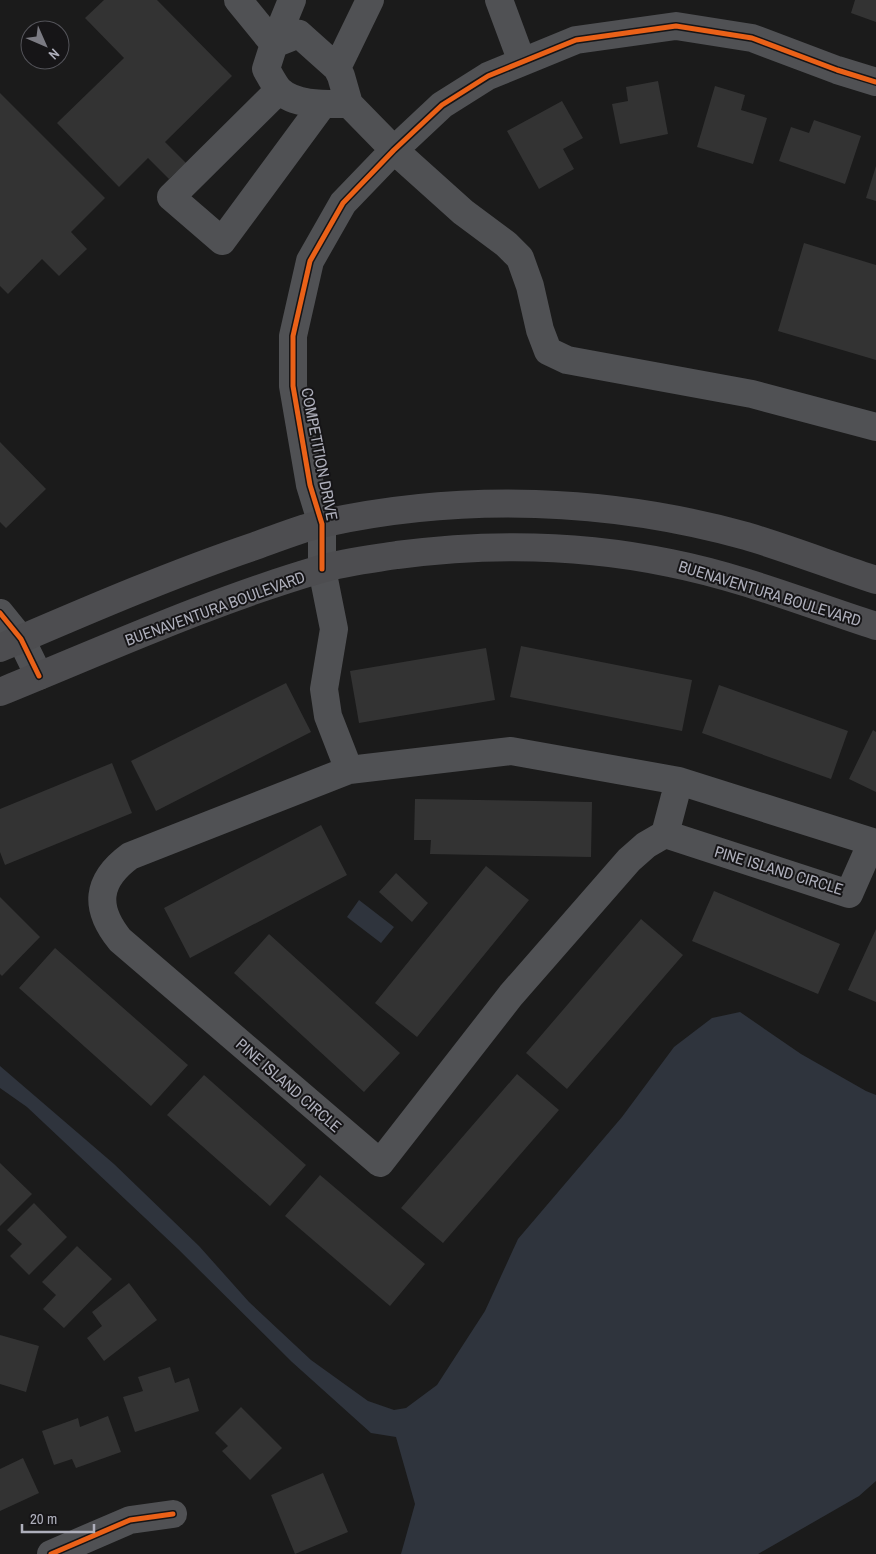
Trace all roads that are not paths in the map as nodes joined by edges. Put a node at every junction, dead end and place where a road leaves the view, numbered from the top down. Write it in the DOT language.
graph roads {
  1 [pos="238,0"];
  2 [pos="292,0"];
  3 [pos="370,0"];
  4 [pos="499,0"];
  5 [pos="274,44"];
  6 [pos="522,62"];
  7 [pos="337,68"];
  8 [pos="876,82"];
  9 [pos="279,90"];
  10 [pos="336,104"];
  11 [pos="394,150"];
  12 [pos="876,427"];
  13 [pos="322,524"];
  14 [pos="322,569"];
  15 [pos="876,580"];
  16 [pos="0,614"];
  17 [pos="876,626"];
  18 [pos="11,643"];
  19 [pos="39,676"];
  20 [pos="0,692"];
  21 [pos="348,770"];
  22 [pos="679,781"];
  23 [pos="665,834"];
  24 [pos="173,1514"];
  25 [pos="51,1554"];
  1 -- 5 [label="street"];
  2 -- 5 [label="street"];
  3 -- 7 [label="street"];
  4 -- 6 [label="street"];
  5 -- 7 [label="street"];
  5 -- 9 [label="street"];
  6 -- 8 [label="street, COMPETITION DRIVE"];
  6 -- 11 [label="street, COMPETITION DRIVE"];
  7 -- 10 [label="street"];
  9 -- 10 [label="street"];
  9 -- 10 [label="street"];
  10 -- 11 [label="street"];
  11 -- 12 [label="street"];
  11 -- 13 [label="street, COMPETITION DRIVE"];
  13 -- 14 [label="street, COMPETITION DRIVE"];
  13 -- 15 [label="main road"];
  13 -- 18 [label="main road"];
  14 -- 17 [label="main road, BUENAVENTURA BOULEVARD"];
  14 -- 19 [label="main road, BUENAVENTURA BOULEVARD"];
  14 -- 21 [label="street"];
  16 -- 18 [label="street"];
  18 -- 19 [label="street"];
  19 -- 20 [label="main road, BUENAVENTURA BOULEVARD"];
  21 -- 22 [label="street, PINE ISLAND CIRCLE"];
  21 -- 23 [label="street, PINE ISLAND CIRCLE"];
  22 -- 23 [label="street"];
  22 -- 23 [label="street, PINE ISLAND CIRCLE"];
  24 -- 25 [label="street"];
}
